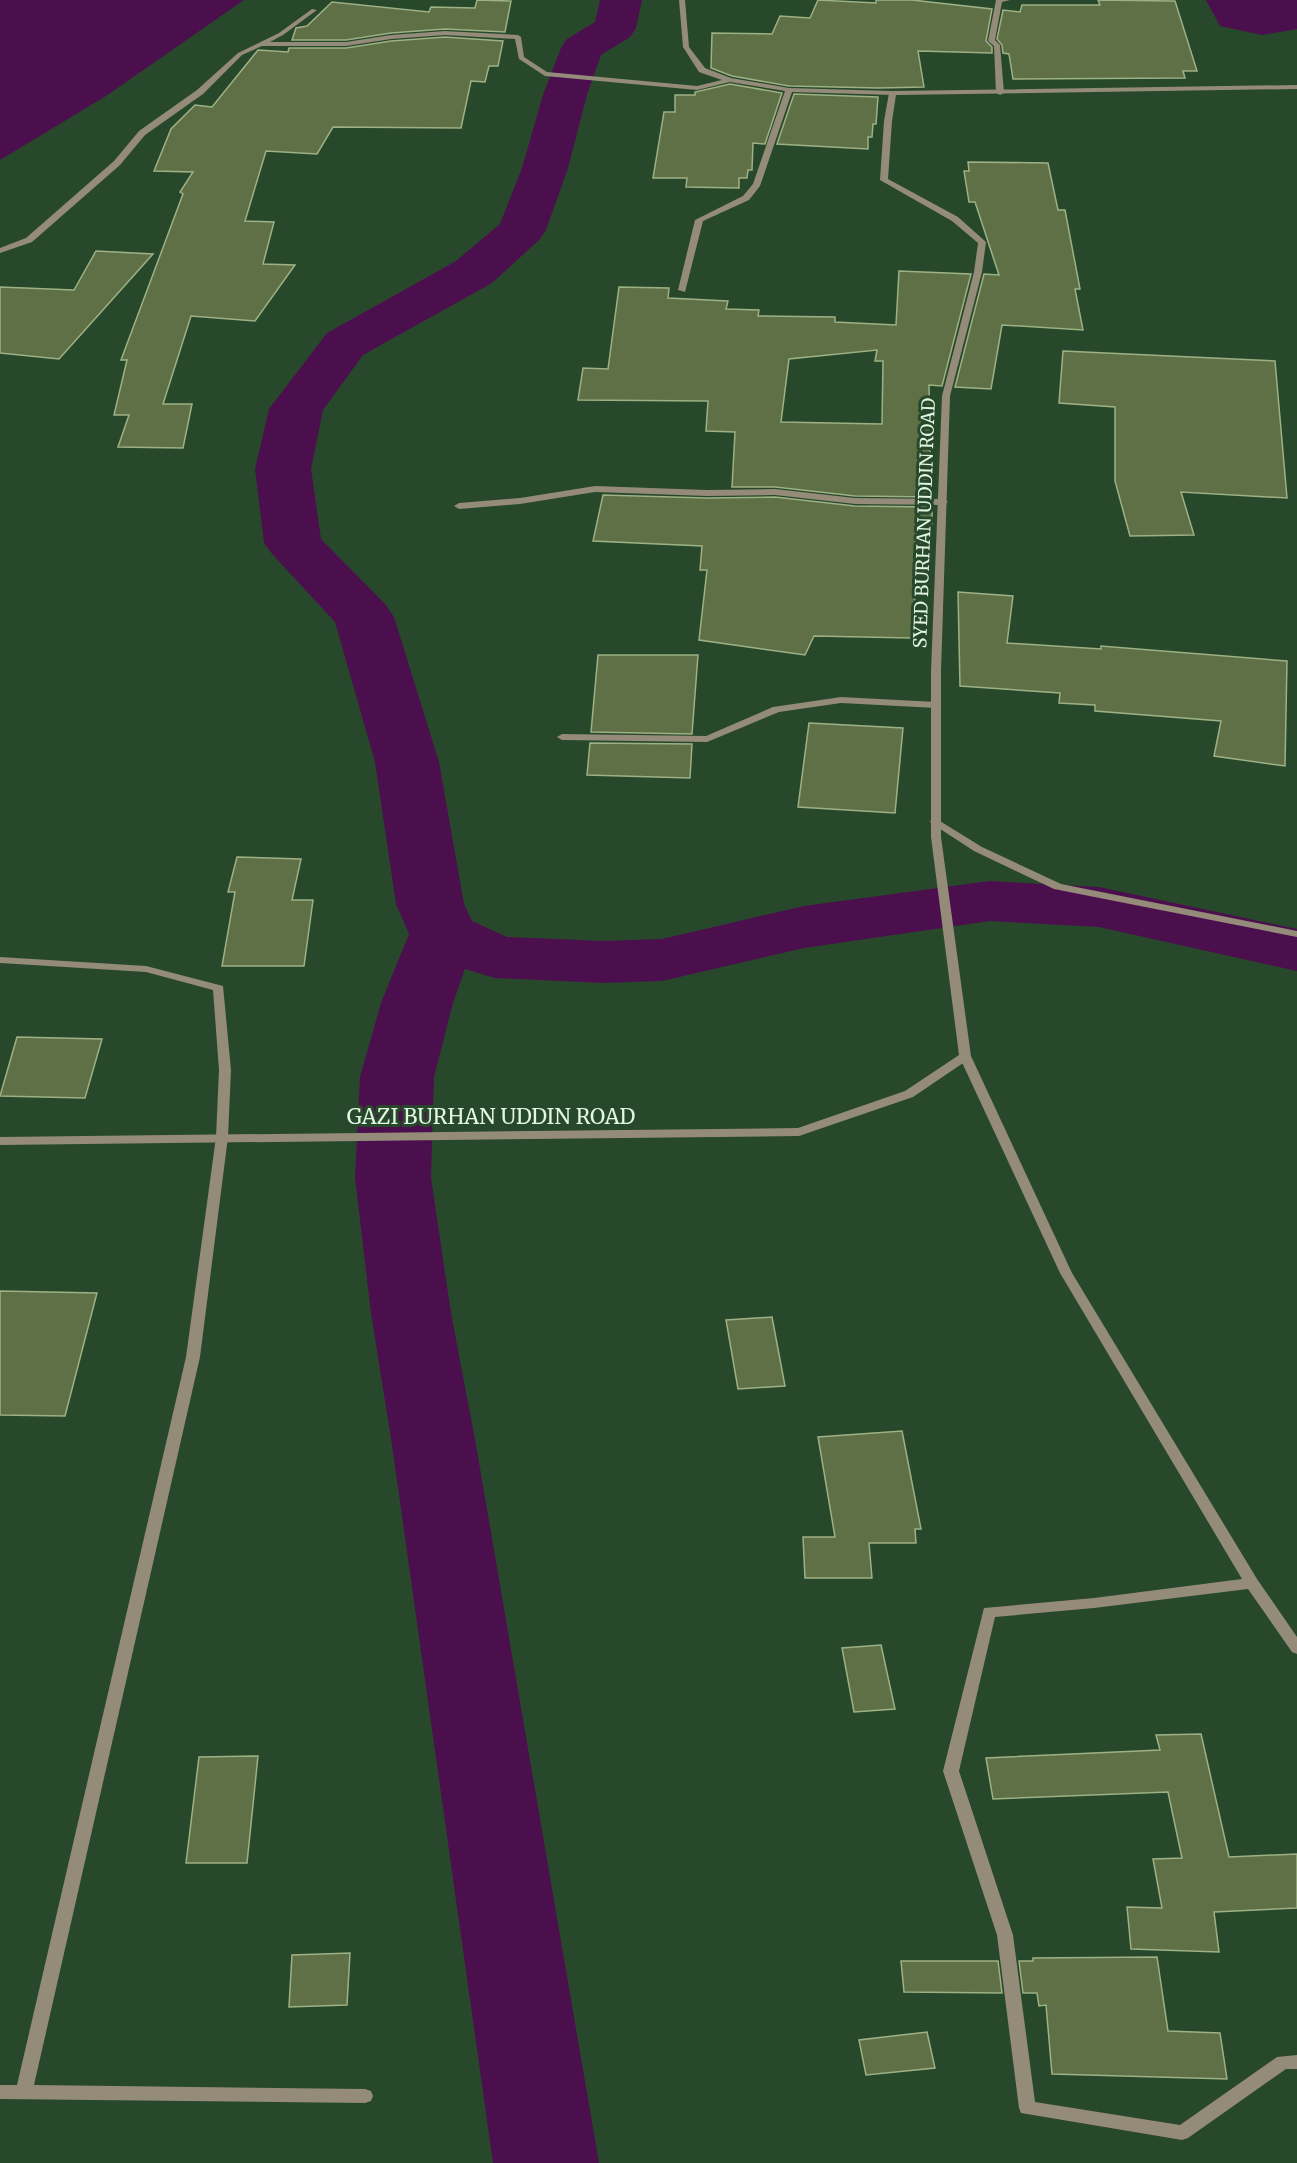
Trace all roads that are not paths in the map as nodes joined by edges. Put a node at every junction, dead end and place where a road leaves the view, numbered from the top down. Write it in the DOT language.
graph roads {
  1 [pos="682,0"];
  2 [pos="1007,0"];
  3 [pos="314,10"];
  4 [pos="261,44"];
  5 [pos="730,80"];
  6 [pos="1297,87"];
  7 [pos="789,90"];
  8 [pos="893,93"];
  9 [pos="1000,93"];
  10 [pos="0,251"];
  11 [pos="682,290"];
  12 [pos="943,502"];
  13 [pos="459,506"];
  14 [pos="936,705"];
  15 [pos="562,737"];
  16 [pos="935,821"];
  17 [pos="1297,933"];
  18 [pos="0,960"];
  19 [pos="965,1056"];
  20 [pos="222,1137"];
  21 [pos="0,1141"];
  22 [pos="1252,1583"];
  23 [pos="1297,1648"];
  24 [pos="1297,2062"];
  25 [pos="0,2092"];
  26 [pos="24,2092"];
  27 [pos="365,2096"];
  1 -- 5 [label="street"];
  2 -- 9 [label="street"];
  3 -- 4 [label="street"];
  4 -- 5 [label="street"];
  4 -- 10 [label="street"];
  5 -- 7 [label="street"];
  6 -- 9 [label="street"];
  7 -- 8 [label="street"];
  7 -- 11 [label="street"];
  8 -- 9 [label="street"];
  8 -- 12 [label="street, SYED BURHAN UDDIN ROAD"];
  12 -- 13 [label="street"];
  12 -- 14 [label="street, SYED BURHAN UDDIN ROAD"];
  14 -- 15 [label="street"];
  14 -- 16 [label="street, SYED BURHAN UDDIN ROAD"];
  16 -- 17 [label="street"];
  16 -- 19 [label="street, SYED BURHAN UDDIN ROAD"];
  18 -- 20 [label="street"];
  19 -- 20 [label="street, GAZI BURHAN UDDIN ROAD"];
  19 -- 22 [label="street, SYED BURHAN UDDIN ROAD"];
  20 -- 21 [label="street, GAZI BURHAN UDDIN ROAD"];
  20 -- 26 [label="street"];
  22 -- 23 [label="street, SYED BURHAN UDDIN ROAD"];
  22 -- 24 [label="street"];
  25 -- 26 [label="street"];
  26 -- 27 [label="street"];
}
